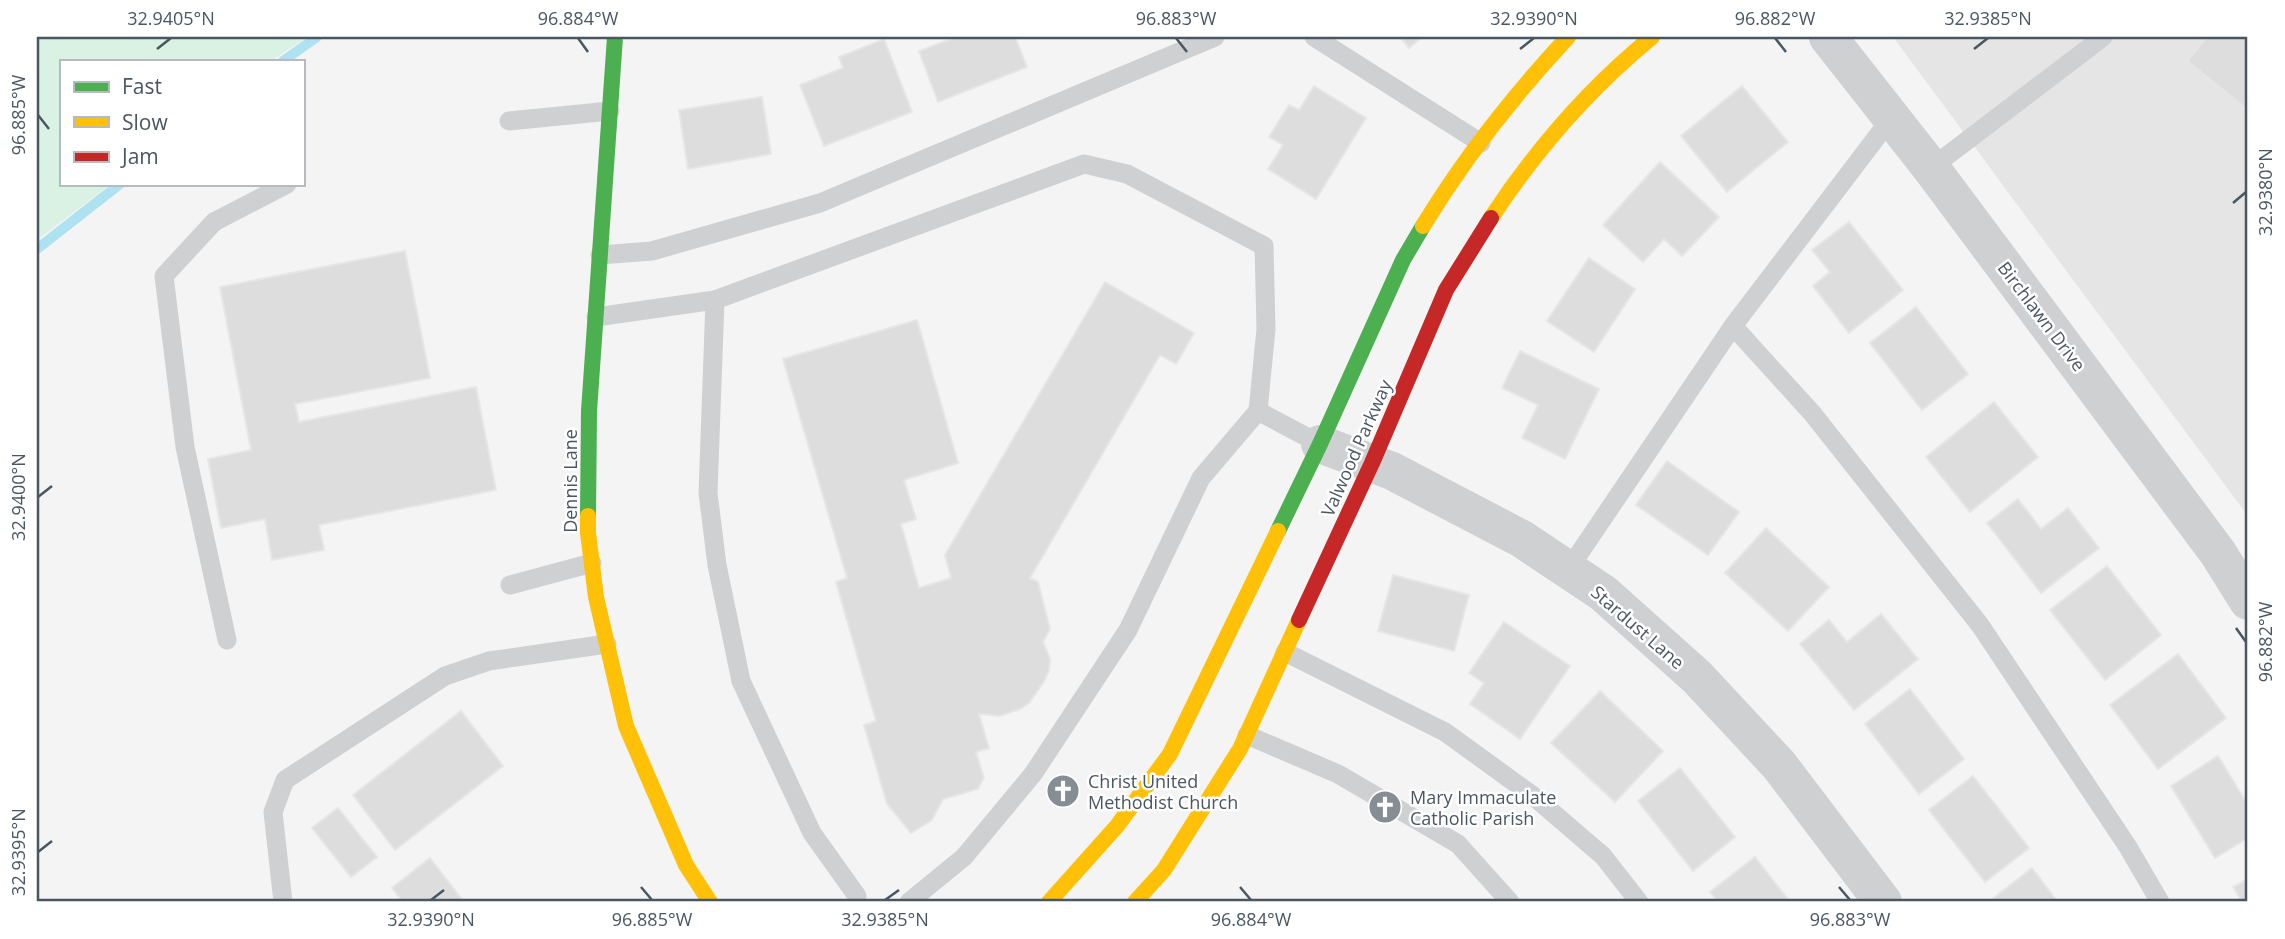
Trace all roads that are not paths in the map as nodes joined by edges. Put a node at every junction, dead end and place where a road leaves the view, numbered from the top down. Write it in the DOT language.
graph roads {
  1 [pos="615,37"];
  2 [pos="1215,37"];
  3 [pos="1314,37"];
  4 [pos="1568,37"];
  5 [pos="1652,37"];
  6 [pos="1828,37"];
  7 [pos="2103,37"];
  8 [pos="610,111"];
  9 [pos="1892,117"];
  10 [pos="509,121"];
  11 [pos="1482,143"];
  12 [pos="1931,168"];
  13 [pos="283,186"];
  14 [pos="600,255"];
  15 [pos="715,300"];
  16 [pos="596,317"];
  17 [pos="1733,326"];
  18 [pos="1258,411"];
  19 [pos="1320,444"];
  20 [pos="1372,463"];
  21 [pos="592,563"];
  22 [pos="1568,570"];
  23 [pos="510,584"];
  24 [pos="2248,601"];
  25 [pos="228,639"];
  26 [pos="607,644"];
  27 [pos="1285,652"];
  28 [pos="1247,735"];
  29 [pos="856,900"];
  30 [pos="283,902"];
  31 [pos="710,902"];
  32 [pos="909,902"];
  33 [pos="1049,902"];
  34 [pos="1135,902"];
  35 [pos="1510,902"];
  36 [pos="1639,902"];
  37 [pos="1883,902"];
  38 [pos="2160,902"];
  1 -- 8 [label="main road, Dennis Lane"];
  2 -- 14 [label="lane"];
  3 -- 11 [label="lane"];
  4 -- 11 [label="main road, Valwood Parkway"];
  5 -- 20 [label="main road, Valwood Parkway"];
  6 -- 9 [label="street, Birchlawn Drive"];
  7 -- 12 [label="lane"];
  8 -- 10 [label="lane"];
  8 -- 14 [label="main road, Dennis Lane"];
  9 -- 12 [label="street, Birchlawn Drive"];
  9 -- 17 [label="lane"];
  11 -- 19 [label="main road, Valwood Parkway"];
  12 -- 24 [label="street, Birchlawn Drive"];
  13 -- 25 [label="lane"];
  14 -- 16 [label="main road, Dennis Lane"];
  15 -- 16 [label="lane"];
  15 -- 18 [label="lane"];
  15 -- 29 [label="lane"];
  16 -- 21 [label="main road, Dennis Lane"];
  17 -- 22 [label="lane"];
  17 -- 38 [label="lane"];
  18 -- 19 [label="lane"];
  18 -- 32 [label="lane"];
  19 -- 20 [label="street, Stardust Lane"];
  19 -- 33 [label="main road, Valwood Parkway"];
  20 -- 22 [label="street, Stardust Lane"];
  20 -- 27 [label="main road, Valwood Parkway"];
  21 -- 23 [label="lane"];
  21 -- 26 [label="main road, Dennis Lane"];
  22 -- 37 [label="street, Stardust Lane"];
  26 -- 30 [label="lane"];
  26 -- 31 [label="main road, Dennis Lane"];
  27 -- 28 [label="main road, Valwood Parkway"];
  27 -- 36 [label="lane"];
  28 -- 34 [label="main road, Valwood Parkway"];
  28 -- 35 [label="lane"];
}
